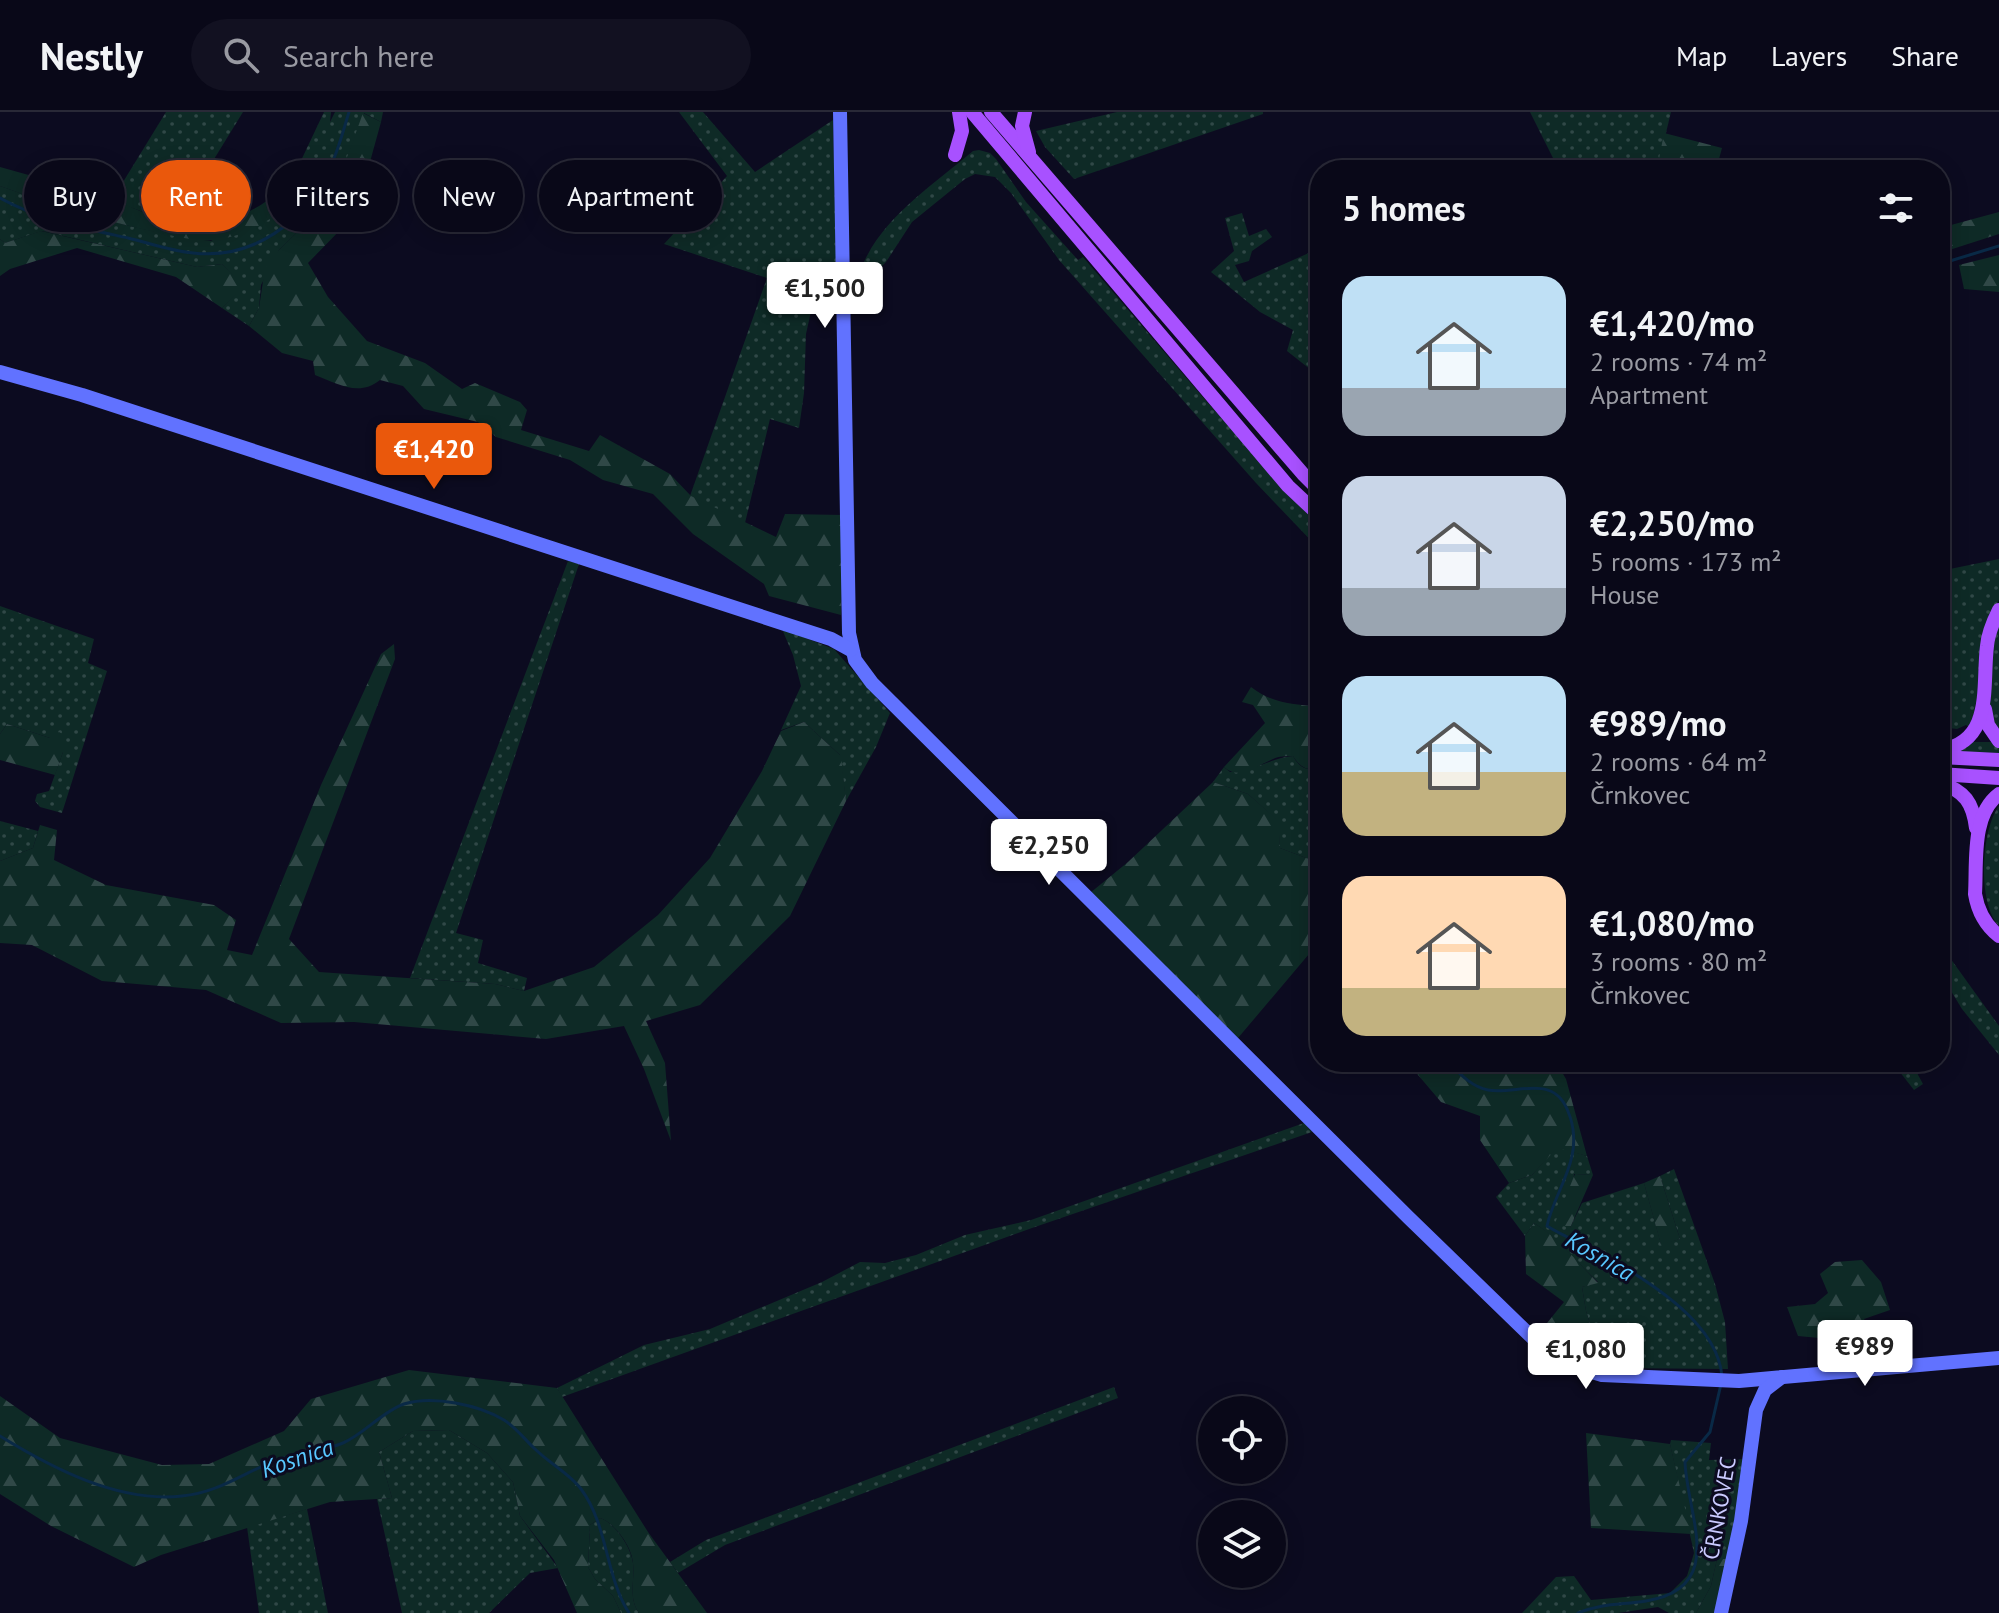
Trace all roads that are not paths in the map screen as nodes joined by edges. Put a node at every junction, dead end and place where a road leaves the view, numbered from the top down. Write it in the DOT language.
graph roads {
  1 [pos="840,112"];
  2 [pos="959,112"];
  3 [pos="972,112"];
  4 [pos="991,112"];
  5 [pos="1025,112"];
  6 [pos="955,155"];
  7 [pos="1032,160"];
  8 [pos="0,372"];
  9 [pos="1310,481"];
  10 [pos="1310,507"];
  11 [pos="1999,610"];
  12 [pos="851,650"];
  13 [pos="1984,701"];
  14 [pos="1999,741"];
  15 [pos="1950,748"];
  16 [pos="1950,758"];
  17 [pos="1999,760"];
  18 [pos="1950,775"];
  19 [pos="1999,778"];
  20 [pos="1950,789"];
  21 [pos="1999,794"];
  22 [pos="1978,841"];
  23 [pos="1999,936"];
  24 [pos="1999,1358"];
  25 [pos="1782,1377"];
  26 [pos="1726,1381"];
  27 [pos="1756,1410"];
  28 [pos="1721,1613"];
  1 -- 12 [label="main road"];
  2 -- 6 [label="main road"];
  3 -- 10 [label="main road"];
  4 -- 7 [label="main road"];
  5 -- 7 [label="main road"];
  7 -- 9 [label="main road"];
  8 -- 12 [label="main road"];
  11 -- 13 [label="main road"];
  12 -- 26 [label="main road"];
  13 -- 14 [label="main road"];
  13 -- 15 [label="main road"];
  16 -- 17 [label="main road"];
  18 -- 19 [label="main road"];
  20 -- 22 [label="main road"];
  21 -- 22 [label="main road"];
  22 -- 23 [label="main road"];
  24 -- 25 [label="main road"];
  25 -- 26 [label="main road"];
  25 -- 27 [label="main road, ČRNKOVEC"];
  26 -- 27 [label="main road"];
  27 -- 28 [label="main road, ČRNKOVEC"];
}
